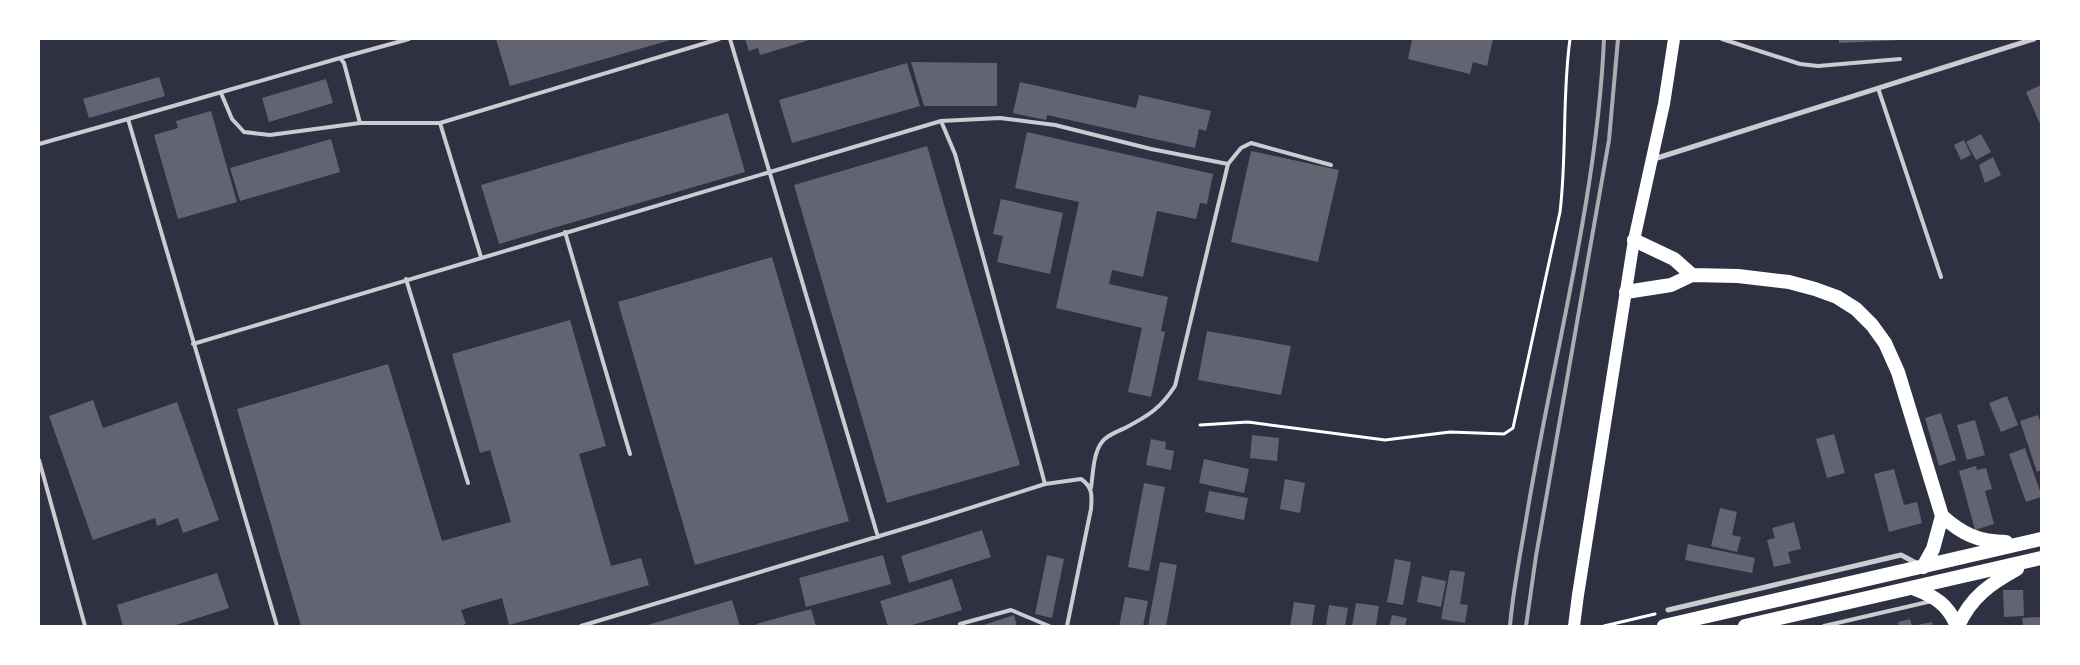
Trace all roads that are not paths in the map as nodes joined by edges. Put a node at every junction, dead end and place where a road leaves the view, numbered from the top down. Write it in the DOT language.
graph roads {
  1 [pos="409,39"];
  2 [pos="719,39"];
  3 [pos="730,39"];
  4 [pos="1674,39"];
  5 [pos="1722,39"];
  6 [pos="2034,39"];
  7 [pos="340,58"];
  8 [pos="1900,59"];
  9 [pos="1878,88"];
  10 [pos="221,92"];
  11 [pos="128,119"];
  12 [pos="941,120"];
  13 [pos="440,122"];
  14 [pos="360,123"];
  15 [pos="39,144"];
  16 [pos="1651,160"];
  17 [pos="1228,164"];
  18 [pos="1331,165"];
  19 [pos="770,171"];
  20 [pos="565,232"];
  21 [pos="1634,240"];
  22 [pos="481,257"];
  23 [pos="1692,275"];
  24 [pos="1942,278"];
  25 [pos="406,279"];
  26 [pos="1626,292"];
  27 [pos="193,344"];
  28 [pos="630,454"];
  29 [pos="39,460"];
  30 [pos="468,483"];
  31 [pos="1045,484"];
  32 [pos="1091,490"];
  33 [pos="1942,516"];
  34 [pos="878,537"];
  35 [pos="2035,541"];
  36 [pos="2037,559"];
  37 [pos="1923,567"];
  38 [pos="1915,589"];
  39 [pos="1939,600"];
  40 [pos="1668,610"];
  41 [pos="960,624"];
  42 [pos="85,626"];
  43 [pos="277,626"];
  44 [pos="581,626"];
  45 [pos="1049,626"];
  46 [pos="1067,626"];
  47 [pos="1574,626"];
  48 [pos="1664,626"];
  49 [pos="1745,626"];
  50 [pos="1824,626"];
  51 [pos="1958,626"];
  1 -- 7 [label="lane"];
  2 -- 13 [label="lane"];
  3 -- 19 [label="lane"];
  4 -- 16 [label="main road"];
  5 -- 8 [label="lane"];
  6 -- 9 [label="street"];
  7 -- 10 [label="lane"];
  7 -- 14 [label="lane"];
  9 -- 16 [label="street"];
  9 -- 24 [label="lane"];
  10 -- 11 [label="lane"];
  10 -- 14 [label="lane"];
  11 -- 15 [label="lane"];
  11 -- 27 [label="lane"];
  12 -- 17 [label="lane"];
  12 -- 19 [label="lane"];
  12 -- 31 [label="lane"];
  13 -- 14 [label="lane"];
  13 -- 22 [label="lane"];
  16 -- 21 [label="main road"];
  17 -- 18 [label="lane"];
  17 -- 32 [label="lane"];
  19 -- 20 [label="lane"];
  19 -- 34 [label="lane"];
  20 -- 22 [label="lane"];
  20 -- 28 [label="lane"];
  21 -- 23 [label="highway"];
  21 -- 26 [label="main road"];
  22 -- 25 [label="lane"];
  23 -- 26 [label="highway"];
  23 -- 33 [label="highway"];
  25 -- 27 [label="lane"];
  25 -- 30 [label="lane"];
  26 -- 47 [label="main road"];
  27 -- 43 [label="lane"];
  29 -- 42 [label="lane"];
  31 -- 32 [label="lane"];
  31 -- 34 [label="lane"];
  32 -- 46 [label="lane"];
  33 -- 35 [label="highway"];
  33 -- 37 [label="highway"];
  34 -- 44 [label="lane"];
  35 -- 37 [label="highway"];
  36 -- 38 [label="highway"];
  36 -- 51 [label="highway"];
  37 -- 40 [label="street"];
  37 -- 48 [label="highway"];
  38 -- 39 [label="highway"];
  38 -- 49 [label="highway"];
  39 -- 50 [label="lane"];
  39 -- 51 [label="highway"];
  41 -- 45 [label="lane"];
}
